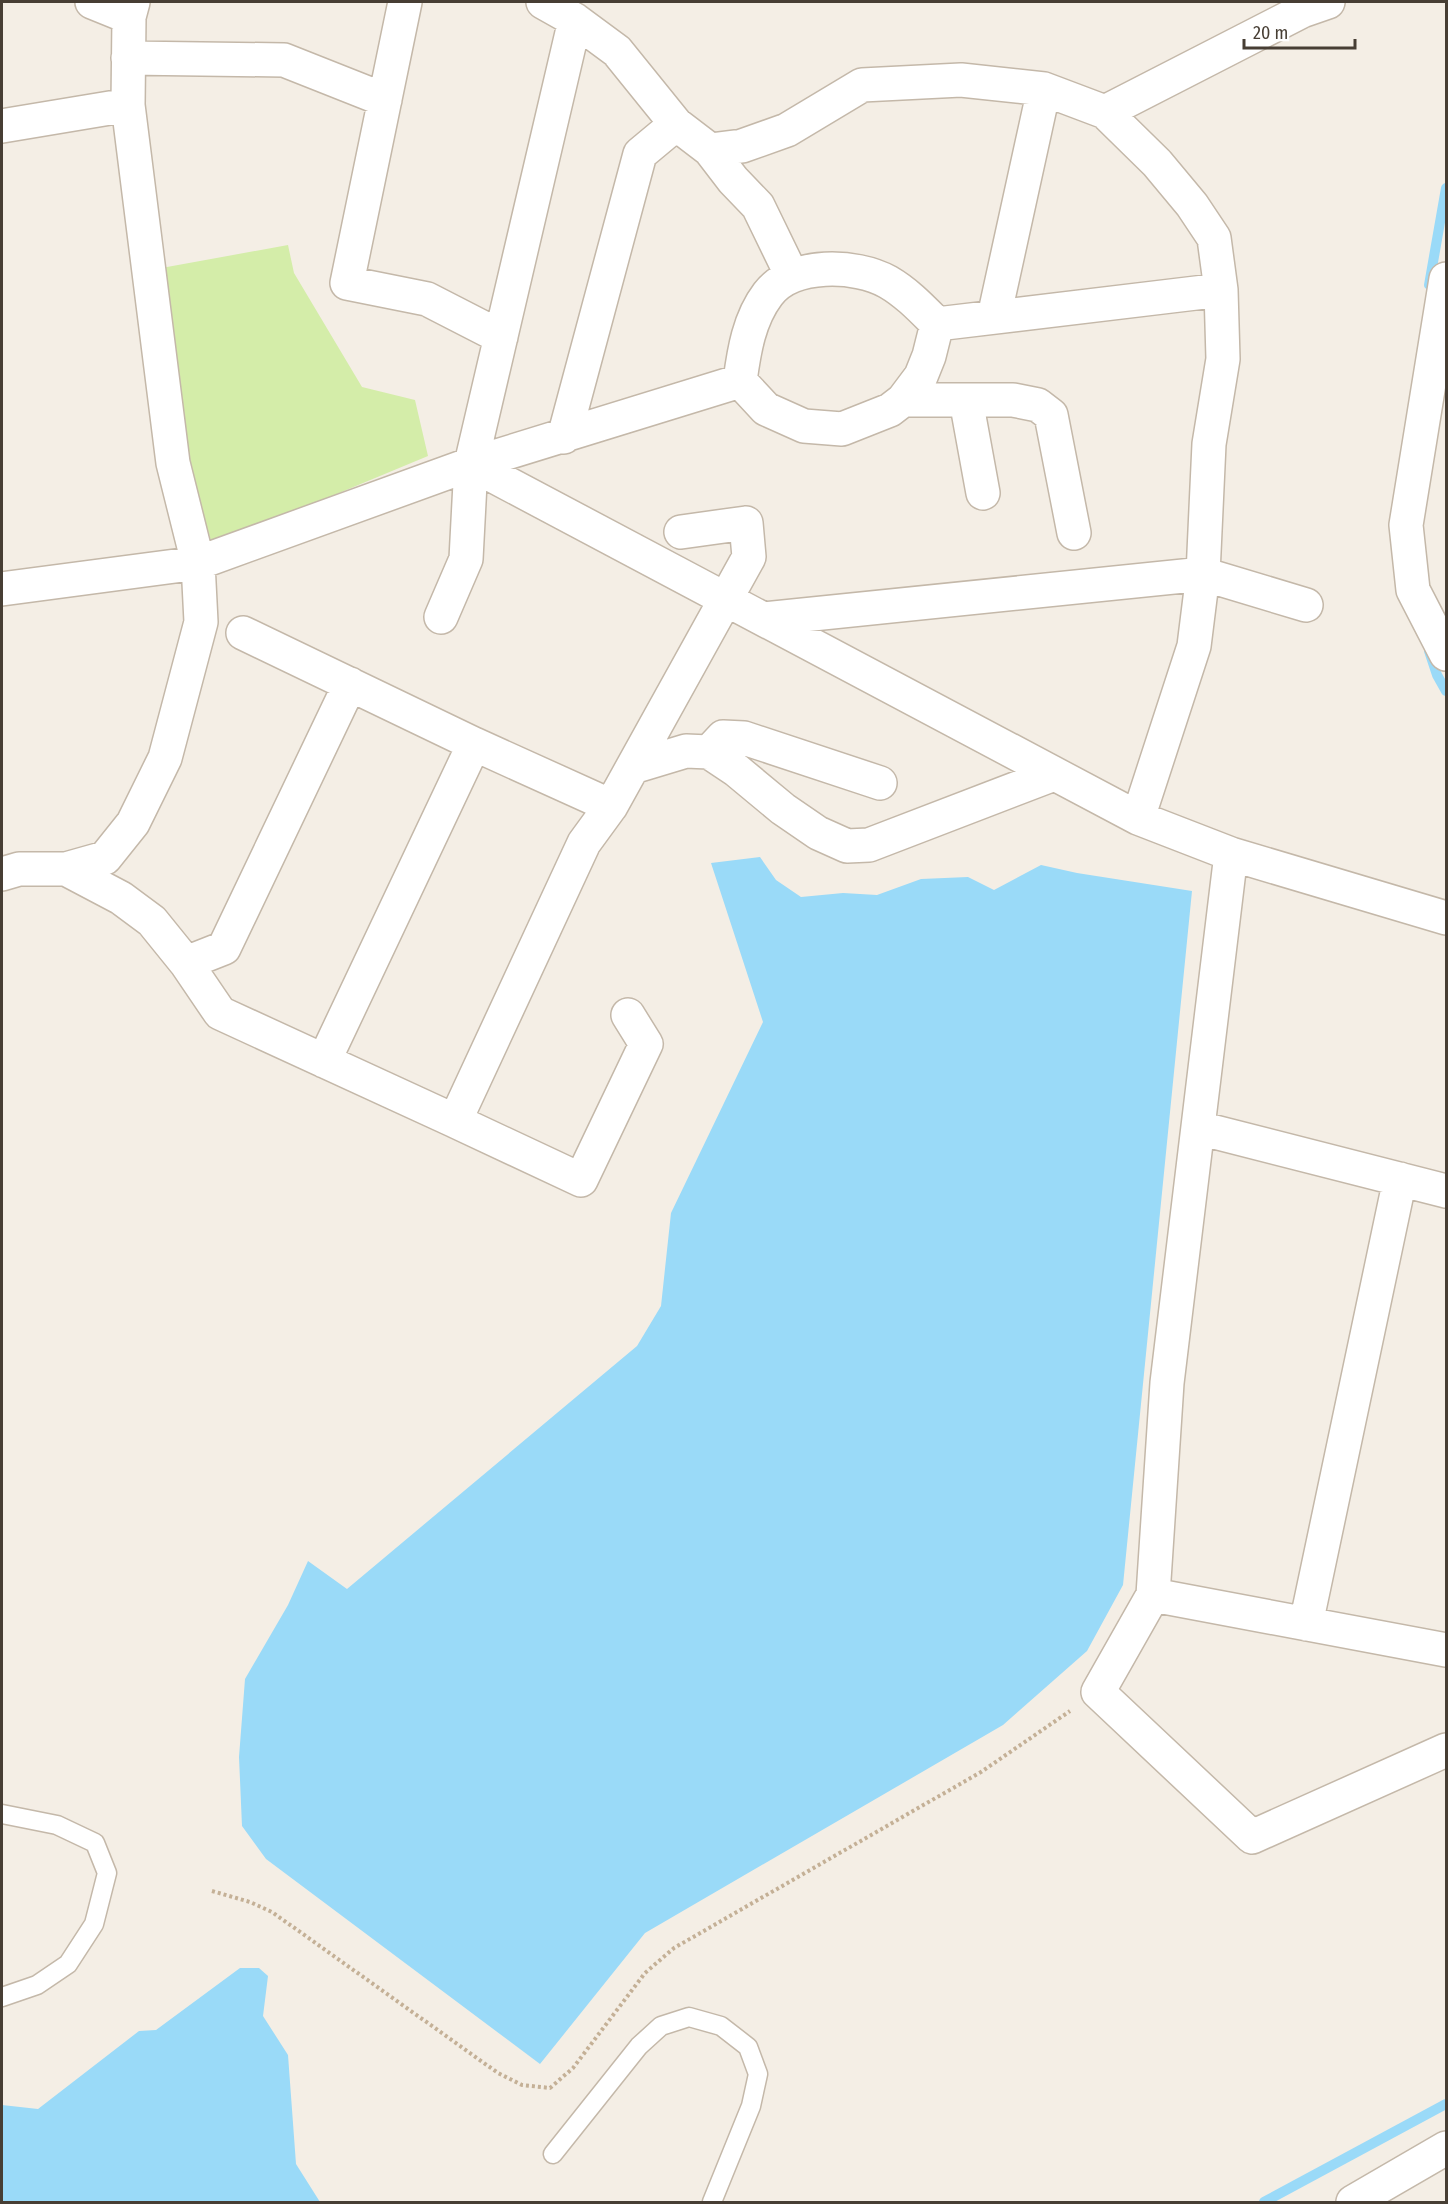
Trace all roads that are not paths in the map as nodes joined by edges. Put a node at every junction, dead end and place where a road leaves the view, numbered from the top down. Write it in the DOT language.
graph roads {
  1 [pos="92,2"];
  2 [pos="405,2"];
  3 [pos="543,2"];
  4 [pos="1328,2"];
  5 [pos="131,9"];
  6 [pos="575,20"];
  7 [pos="128,58"];
  8 [pos="1044,88"];
  9 [pos="385,100"];
  10 [pos="128,105"];
  11 [pos="1105,112"];
  12 [pos="676,124"];
  13 [pos="2,126"];
  14 [pos="710,150"];
  15 [pos="792,276"];
  16 [pos="1446,279"];
  17 [pos="1221,290"];
  18 [pos="994,317"];
  19 [pos="937,324"];
  20 [pos="501,337"];
  21 [pos="740,381"];
  22 [pos="903,400"];
  23 [pos="966,400"];
  24 [pos="564,437"];
  25 [pos="471,464"];
  26 [pos="983,493"];
  27 [pos="681,532"];
  28 [pos="1074,532"];
  29 [pos="198,563"];
  30 [pos="1203,574"];
  31 [pos="2,589"];
  32 [pos="726,600"];
  33 [pos="1306,605"];
  34 [pos="441,617"];
  35 [pos="764,619"];
  36 [pos="243,633"];
  37 [pos="1446,654"];
  38 [pos="350,684"];
  39 [pos="474,744"];
  40 [pos="709,753"];
  41 [pos="633,767"];
  42 [pos="1054,774"];
  43 [pos="880,783"];
  44 [pos="611,806"];
  45 [pos="1138,818"];
  46 [pos="1231,854"];
  47 [pos="66,869"];
  48 [pos="2,874"];
  49 [pos="1446,918"];
  50 [pos="186,963"];
  51 [pos="628,1015"];
  52 [pos="324,1061"];
  53 [pos="455,1121"];
  54 [pos="1199,1128"];
  55 [pos="1400,1179"];
  56 [pos="1446,1191"];
  57 [pos="1153,1594"];
  58 [pos="1306,1624"];
  59 [pos="1446,1650"];
  60 [pos="1446,1750"];
  61 [pos="2,1814"];
  62 [pos="2,1997"];
  63 [pos="1446,2148"];
  64 [pos="553,2154"];
  65 [pos="712,2202"];
  66 [pos="1353,2202"];
  1 -- 5 [label="street"];
  2 -- 9 [label="street"];
  3 -- 6 [label="street"];
  4 -- 11 [label="street"];
  5 -- 7 [label="street"];
  6 -- 12 [label="street"];
  6 -- 20 [label="street"];
  7 -- 9 [label="street"];
  7 -- 10 [label="street"];
  8 -- 11 [label="street"];
  8 -- 14 [label="street"];
  8 -- 18 [label="street"];
  9 -- 20 [label="street"];
  10 -- 13 [label="street"];
  10 -- 29 [label="street"];
  11 -- 17 [label="street"];
  12 -- 14 [label="street"];
  12 -- 24 [label="street"];
  14 -- 15 [label="street"];
  15 -- 19 [label="street"];
  15 -- 21 [label="street"];
  16 -- 37 [label="street"];
  17 -- 18 [label="street"];
  17 -- 30 [label="street"];
  18 -- 19 [label="street"];
  19 -- 22 [label="street"];
  20 -- 25 [label="street"];
  21 -- 22 [label="street"];
  21 -- 24 [label="street"];
  22 -- 23 [label="street"];
  23 -- 26 [label="street"];
  23 -- 28 [label="street"];
  24 -- 25 [label="street"];
  25 -- 29 [label="street"];
  25 -- 32 [label="street"];
  25 -- 34 [label="street"];
  27 -- 32 [label="street"];
  29 -- 31 [label="street"];
  29 -- 47 [label="street"];
  30 -- 33 [label="street"];
  30 -- 35 [label="street"];
  30 -- 45 [label="street"];
  32 -- 35 [label="street"];
  32 -- 41 [label="street"];
  35 -- 42 [label="street"];
  36 -- 38 [label="street"];
  38 -- 39 [label="street"];
  38 -- 50 [label="street"];
  39 -- 44 [label="street"];
  39 -- 52 [label="street"];
  40 -- 41 [label="street"];
  40 -- 42 [label="street"];
  40 -- 43 [label="street"];
  41 -- 44 [label="street"];
  42 -- 45 [label="street"];
  44 -- 53 [label="street"];
  45 -- 46 [label="street"];
  46 -- 49 [label="street"];
  46 -- 54 [label="street"];
  47 -- 48 [label="street"];
  47 -- 50 [label="street"];
  50 -- 52 [label="street"];
  51 -- 53 [label="street"];
  52 -- 53 [label="street"];
  54 -- 55 [label="street"];
  54 -- 57 [label="street"];
  55 -- 56 [label="street"];
  55 -- 58 [label="street"];
  57 -- 58 [label="street"];
  57 -- 60 [label="street"];
  58 -- 59 [label="street"];
  61 -- 62 [label="lane"];
  63 -- 66 [label="street"];
  64 -- 65 [label="lane"];
}
